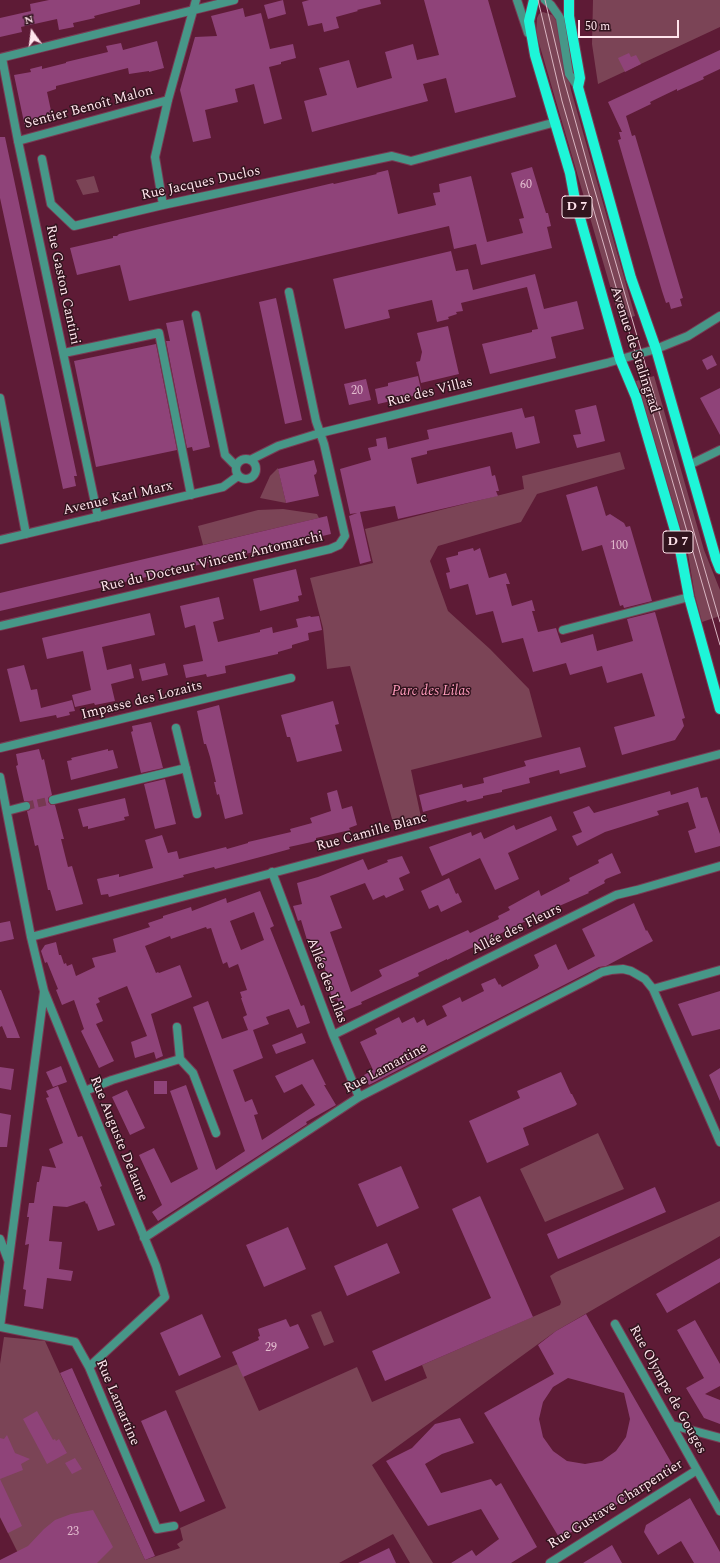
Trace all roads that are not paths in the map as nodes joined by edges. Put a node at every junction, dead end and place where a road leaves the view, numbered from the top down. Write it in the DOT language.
graph roads {
  1 [pos="196,0"];
  2 [pos="234,0"];
  3 [pos="517,0"];
  4 [pos="534,0"];
  5 [pos="545,0"];
  6 [pos="569,0"];
  7 [pos="192,10"];
  8 [pos="535,55"];
  9 [pos="1,58"];
  10 [pos="578,87"];
  11 [pos="168,100"];
  12 [pos="556,122"];
  13 [pos="18,141"];
  14 [pos="42,159"];
  15 [pos="163,205"];
  16 [pos="289,292"];
  17 [pos="196,315"];
  18 [pos="720,316"];
  19 [pos="656,350"];
  20 [pos="64,353"];
  21 [pos="620,359"];
  22 [pos="0,398"];
  23 [pos="320,433"];
  24 [pos="720,450"];
  25 [pos="250,460"];
  26 [pos="689,465"];
  27 [pos="236,466"];
  28 [pos="238,476"];
  29 [pos="191,495"];
  30 [pos="98,517"];
  31 [pos="26,534"];
  32 [pos="0,540"];
  33 [pos="720,569"];
  34 [pos="689,597"];
  35 [pos="0,626"];
  36 [pos="563,630"];
  37 [pos="291,678"];
  38 [pos="720,709"];
  39 [pos="176,728"];
  40 [pos="0,748"];
  41 [pos="720,754"];
  42 [pos="186,768"];
  43 [pos="0,777"];
  44 [pos="53,800"];
  45 [pos="26,806"];
  46 [pos="7,811"];
  47 [pos="197,814"];
  48 [pos="720,866"];
  49 [pos="272,872"];
  50 [pos="31,937"];
  51 [pos="720,970"];
  52 [pos="653,988"];
  53 [pos="44,991"];
  54 [pos="177,1027"];
  55 [pos="333,1036"];
  56 [pos="180,1059"];
  57 [pos="85,1091"];
  58 [pos="359,1097"];
  59 [pos="216,1133"];
  60 [pos="720,1142"];
  61 [pos="144,1238"];
  62 [pos="0,1239"];
  63 [pos="8,1261"];
  64 [pos="615,1324"];
  65 [pos="0,1327"];
  66 [pos="89,1367"];
  67 [pos="672,1425"];
  68 [pos="720,1438"];
  69 [pos="697,1470"];
  70 [pos="720,1511"];
  71 [pos="174,1526"];
  72 [pos="550,1563"];
  1 -- 7 [label="street, Sentier Benoît Malon"];
  2 -- 7 [label="street"];
  3 -- 8 [label="street, Avenue de Stalingrad"];
  4 -- 8 [label="main road, D 7"];
  5 -- 10 [label="street, Avenue de Stalingrad / D 7"];
  6 -- 10 [label="main road, D 7"];
  7 -- 9 [label="street"];
  7 -- 11 [label="street, Sentier Benoît Malon"];
  8 -- 12 [label="main road, Avenue de Stalingrad / D 7"];
  9 -- 13 [label="street, Rue Gaston Cantini"];
  10 -- 19 [label="main road, Avenue de Stalingrad / D 7"];
  11 -- 13 [label="street, Sentier Benoît Malon"];
  11 -- 15 [label="street, Sentier Benoît Malon"];
  12 -- 15 [label="street, Rue Jacques Duclos"];
  12 -- 21 [label="main road, Avenue de Stalingrad / D 7"];
  13 -- 20 [label="street, Rue Gaston Cantini"];
  14 -- 15 [label="street, Rue Jacques Duclos"];
  16 -- 23 [label="street, Rue du Docteur Vincent Antomarchi"];
  17 -- 27 [label="street"];
  18 -- 19 [label="street, Rue des Villas"];
  19 -- 21 [label="street, Rue des Villas"];
  19 -- 26 [label="main road, Avenue de Stalingrad / D 7"];
  20 -- 29 [label="street"];
  20 -- 30 [label="street, Rue Gaston Cantini"];
  21 -- 23 [label="street, Rue des Villas"];
  21 -- 34 [label="main road, Avenue de Stalingrad / D 7"];
  22 -- 31 [label="street"];
  23 -- 25 [label="street, Rue des Villas"];
  23 -- 35 [label="street, Rue du Docteur Vincent Antomarchi"];
  24 -- 26 [label="street"];
  25 -- 27 [label="street"];
  25 -- 28 [label="street"];
  26 -- 33 [label="main road, Avenue de Stalingrad / D 7"];
  27 -- 28 [label="street"];
  28 -- 29 [label="street, Avenue Karl Marx"];
  29 -- 30 [label="street, Avenue Karl Marx"];
  30 -- 31 [label="street, Avenue Karl Marx"];
  31 -- 32 [label="street, Avenue Karl Marx"];
  34 -- 36 [label="street"];
  34 -- 38 [label="main road, Avenue de Stalingrad / D 7"];
  37 -- 40 [label="street, Impasse des Lozaits"];
  39 -- 42 [label="street"];
  41 -- 49 [label="street, Rue Camille Blanc"];
  42 -- 44 [label="street"];
  42 -- 47 [label="street"];
  43 -- 46 [label="street, Rue Auguste Delaune"];
  45 -- 46 [label="street"];
  46 -- 50 [label="street, Rue Auguste Delaune"];
  48 -- 55 [label="street, Allée des Fleurs"];
  49 -- 50 [label="street, Rue Camille Blanc"];
  49 -- 55 [label="street, Allée des Lilas"];
  50 -- 53 [label="street, Rue Auguste Delaune"];
  51 -- 52 [label="street"];
  52 -- 58 [label="street, Rue Lamartine"];
  52 -- 60 [label="street, Rue Lamartine"];
  53 -- 57 [label="street, Rue Auguste Delaune"];
  53 -- 63 [label="street, Rue Auguste Delaune"];
  54 -- 56 [label="street"];
  55 -- 58 [label="street, Allée des Lilas"];
  56 -- 57 [label="street"];
  56 -- 59 [label="street"];
  57 -- 61 [label="street, Rue Auguste Delaune"];
  58 -- 61 [label="street, Rue Lamartine"];
  61 -- 66 [label="street, Rue Auguste Delaune"];
  62 -- 63 [label="street"];
  63 -- 65 [label="street, Rue Auguste Delaune"];
  64 -- 67 [label="street, Rue Olympe de Gouges"];
  65 -- 66 [label="street, Rue Lamartine"];
  66 -- 71 [label="street, Rue Lamartine"];
  67 -- 68 [label="street"];
  67 -- 69 [label="street, Rue Olympe de Gouges"];
  69 -- 70 [label="street, Rue Olympe de Gouges"];
  69 -- 72 [label="street, Rue Gustave Charpentier"];
}
